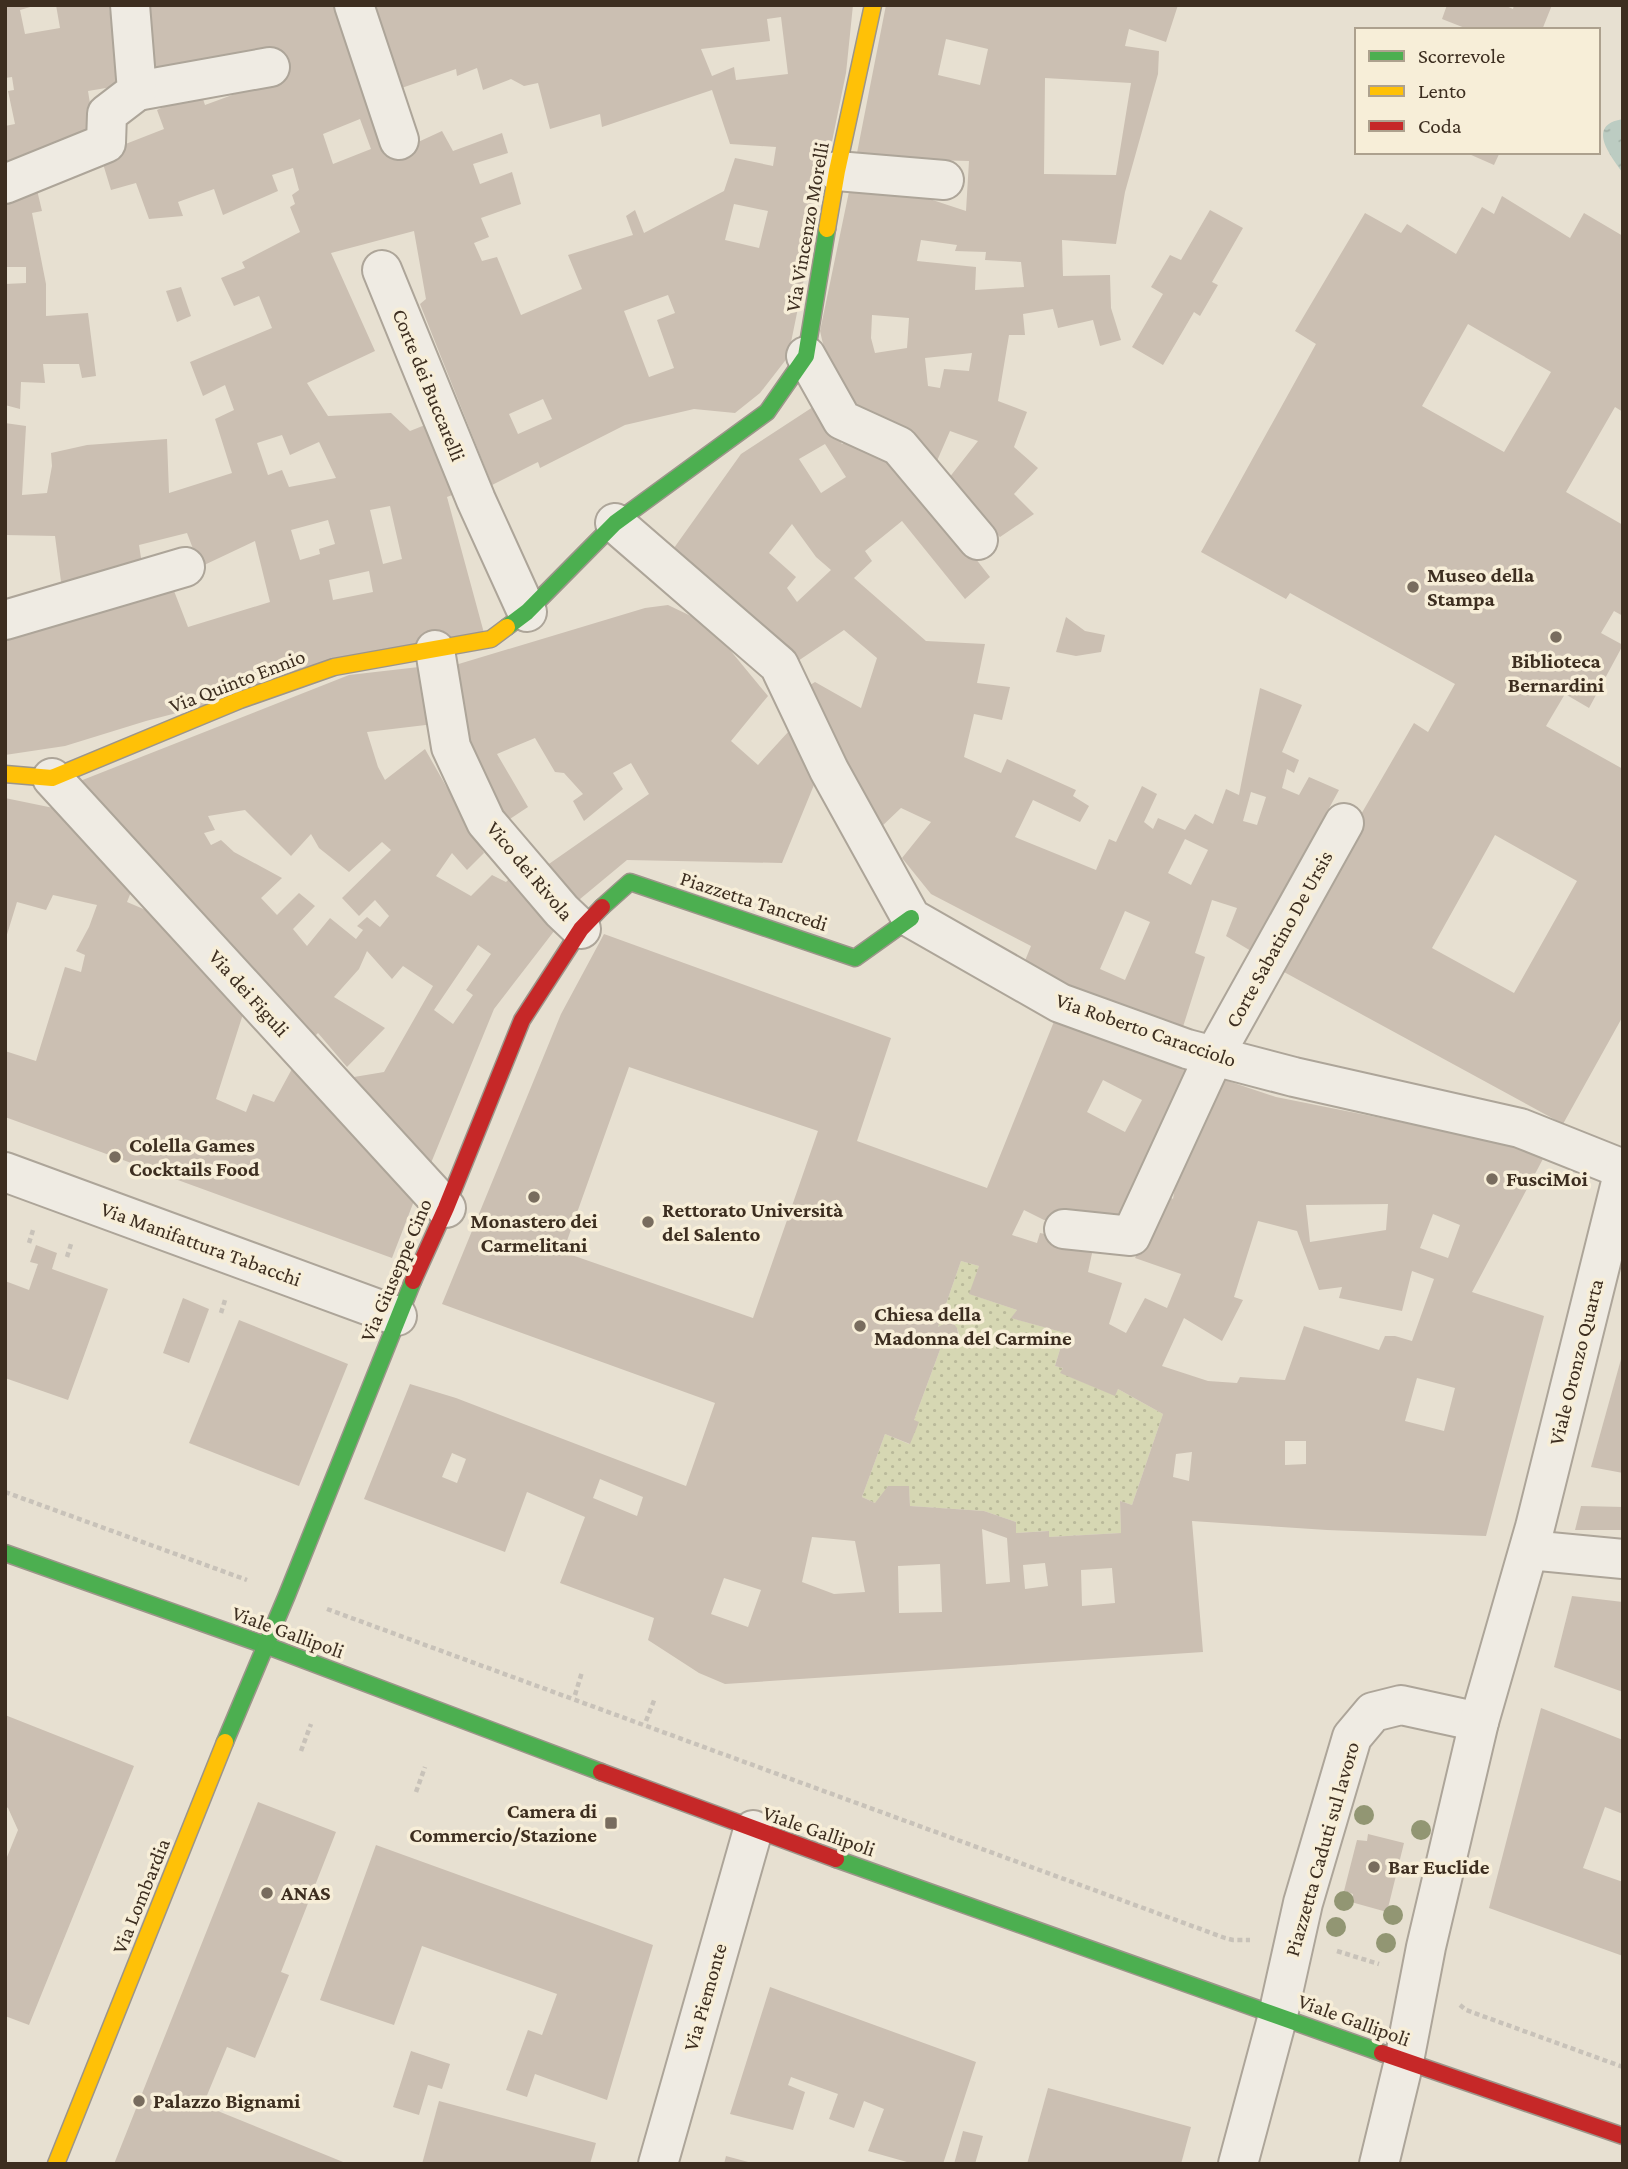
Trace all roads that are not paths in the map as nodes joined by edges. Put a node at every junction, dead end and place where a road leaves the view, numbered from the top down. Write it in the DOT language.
graph roads {
  1 [pos="130,5"];
  2 [pos="354,5"];
  3 [pos="873,5"];
  4 [pos="270,67"];
  5 [pos="137,91"];
  6 [pos="399,140"];
  7 [pos="836,171"];
  8 [pos="944,180"];
  9 [pos="5,184"];
  10 [pos="382,270"];
  11 [pos="806,356"];
  12 [pos="615,523"];
  13 [pos="978,540"];
  14 [pos="185,567"];
  15 [pos="527,612"];
  16 [pos="5,620"];
  17 [pos="491,639"];
  18 [pos="435,650"];
  19 [pos="5,774"];
  20 [pos="52,778"];
  21 [pos="1344,823"];
  22 [pos="911,918"];
  23 [pos="584,926"];
  24 [pos="1214,1056"];
  25 [pos="5,1172"];
  26 [pos="1623,1172"];
  27 [pos="446,1208"];
  28 [pos="1064,1229"];
  29 [pos="397,1316"];
  30 [pos="1529,1550"];
  31 [pos="5,1553"];
  32 [pos="1623,1559"];
  33 [pos="265,1645"];
  34 [pos="1479,1722"];
  35 [pos="753,1830"];
  36 [pos="1278,2015"];
  37 [pos="1404,2061"];
  38 [pos="1623,2136"];
  39 [pos="56,2164"];
  40 [pos="658,2164"];
  41 [pos="1238,2164"];
  42 [pos="1378,2164"];
  1 -- 5 [label="street"];
  2 -- 6 [label="street"];
  3 -- 7 [label="street, Via Vincenzo Morelli"];
  4 -- 5 [label="street"];
  5 -- 9 [label="street"];
  7 -- 8 [label="street"];
  7 -- 11 [label="street, Via Vincenzo Morelli"];
  10 -- 15 [label="street, Corte dei Buccarelli"];
  11 -- 12 [label="street, Via Vincenzo Morelli"];
  11 -- 13 [label="street"];
  12 -- 15 [label="street, Via Vincenzo Morelli"];
  12 -- 22 [label="street"];
  14 -- 16 [label="street"];
  15 -- 17 [label="street, Via Vincenzo Morelli"];
  17 -- 18 [label="street, Via Quinto Ennio"];
  18 -- 20 [label="street, Via Quinto Ennio"];
  18 -- 23 [label="street, Vico dei Rivola"];
  19 -- 20 [label="street, Via Quinto Ennio"];
  20 -- 27 [label="street, Via dei Figuli"];
  21 -- 24 [label="street, Corte Sabatino De Ursis"];
  22 -- 23 [label="street, Piazzetta Tancredi"];
  22 -- 24 [label="street, Via Roberto Caracciolo"];
  23 -- 27 [label="street, Via Giuseppe Cino"];
  24 -- 26 [label="street, Via Roberto Caracciolo"];
  24 -- 28 [label="street, Corte Sabatino De Ursis"];
  25 -- 29 [label="street, Via Manifattura Tabacchi"];
  26 -- 30 [label="street, Viale Oronzo Quarta"];
  27 -- 29 [label="street, Via Giuseppe Cino"];
  29 -- 33 [label="street, Via Giuseppe Cino"];
  30 -- 32 [label="street"];
  30 -- 34 [label="street"];
  31 -- 33 [label="street, Viale Gallipoli"];
  33 -- 35 [label="street, Viale Gallipoli"];
  33 -- 39 [label="street, Via Lombardia"];
  34 -- 36 [label="street, Piazzetta Caduti sul lavoro"];
  34 -- 37 [label="street"];
  35 -- 36 [label="street, Viale Gallipoli"];
  35 -- 40 [label="street, Via Piemonte"];
  36 -- 37 [label="street, Viale Gallipoli"];
  36 -- 41 [label="street"];
  37 -- 38 [label="street, Viale Gallipoli"];
  37 -- 42 [label="street"];
}
